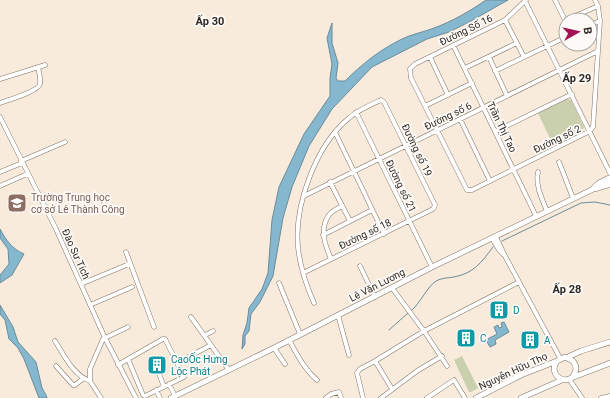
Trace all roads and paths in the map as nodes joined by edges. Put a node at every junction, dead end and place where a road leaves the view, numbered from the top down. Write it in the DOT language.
graph roads {
  1 [pos="555,0"];
  2 [pos="595,0"];
  3 [pos="526,1"];
  4 [pos="598,6"];
  5 [pos="561,12"];
  6 [pos="585,12"];
  7 [pos="505,20"];
  8 [pos="600,21"];
  9 [pos="558,41"];
  10 [pos="517,43"];
  11 [pos="453,45"];
  12 [pos="547,46"];
  13 [pos="598,51"];
  14 [pos="596,52"];
  15 [pos="598,52"];
  16 [pos="430,57"];
  17 [pos="489,57"];
  18 [pos="524,57"];
  19 [pos="45,65"];
  20 [pos="38,67"];
  21 [pos="465,68"];
  22 [pos="560,70"];
  23 [pos="495,71"];
  24 [pos="0,79"];
  25 [pos="472,83"];
  26 [pos="572,94"];
  27 [pos="448,95"];
  28 [pos="507,96"];
  29 [pos="0,103"];
  30 [pos="425,106"];
  31 [pos="484,107"];
  32 [pos="356,112"];
  33 [pos="0,117"];
  34 [pos="460,119"];
  35 [pos="437,130"];
  36 [pos="496,131"];
  37 [pos="590,131"];
  38 [pos="334,132"];
  39 [pos="65,142"];
  40 [pos="406,145"];
  41 [pos="378,158"];
  42 [pos="22,162"];
  43 [pos="559,162"];
  44 [pos="514,169"];
  45 [pos="354,171"];
  46 [pos="0,172"];
  47 [pos="538,172"];
  48 [pos="610,173"];
  49 [pos="27,174"];
  50 [pos="610,177"];
  51 [pos="490,181"];
  52 [pos="610,181"];
  53 [pos="330,182"];
  54 [pos="610,185"];
  55 [pos="0,186"];
  56 [pos="592,190"];
  57 [pos="304,196"];
  58 [pos="573,198"];
  59 [pos="342,206"];
  60 [pos="434,209"];
  61 [pos="372,210"];
  62 [pos="547,211"];
  63 [pos="536,216"];
  64 [pos="350,221"];
  65 [pos="409,221"];
  66 [pos="384,234"];
  67 [pos="323,235"];
  68 [pos="494,238"];
  69 [pos="126,252"];
  70 [pos="332,260"];
  71 [pos="129,264"];
  72 [pos="360,266"];
  73 [pos="432,267"];
  74 [pos="303,273"];
  75 [pos="519,282"];
  76 [pos="81,284"];
  77 [pos="279,284"];
  78 [pos="132,287"];
  79 [pos="392,288"];
  80 [pos="375,297"];
  81 [pos="314,303"];
  82 [pos="90,305"];
  83 [pos="338,315"];
  84 [pos="191,317"];
  85 [pos="128,327"];
  86 [pos="154,328"];
  87 [pos="213,331"];
  88 [pos="424,331"];
  89 [pos="300,334"];
  90 [pos="205,335"];
  91 [pos="105,338"];
  92 [pos="289,340"];
  93 [pos="55,341"];
  94 [pos="610,342"];
  95 [pos="211,345"];
  96 [pos="274,348"];
  97 [pos="349,355"];
  98 [pos="442,356"];
  99 [pos="568,358"];
  100 [pos="128,359"];
  101 [pos="154,360"];
  102 [pos="559,360"];
  103 [pos="375,361"];
  104 [pos="179,362"];
  105 [pos="610,363"];
  106 [pos="284,364"];
  107 [pos="118,365"];
  108 [pos="56,366"];
  109 [pos="447,366"];
  110 [pos="228,369"];
  111 [pos="84,378"];
  112 [pos="571,378"];
  113 [pos="317,380"];
  114 [pos="562,380"];
  115 [pos="90,381"];
  116 [pos="169,384"];
  117 [pos="164,387"];
  118 [pos="392,389"];
  119 [pos="156,390"];
  120 [pos="182,396"];
  121 [pos="610,396"];
  122 [pos="173,397"];
  123 [pos="101,398"];
  124 [pos="136,398"];
  125 [pos="160,398"];
  126 [pos="326,398"];
  127 [pos="341,398"];
  128 [pos="363,398"];
  129 [pos="381,398"];
  130 [pos="427,398"];
  131 [pos="465,398"];
  132 [pos="476,398"];
  133 [pos="521,398"];
  134 [pos="582,398"];
  135 [pos="601,398"];
  1 -- 5 [label="street"];
  2 -- 4 [label="street"];
  3 -- 7 [label="street, Đường Số 16"];
  3 -- 12 [label="street"];
  4 -- 6 [label="street"];
  4 -- 8 [label="street"];
  7 -- 10 [label="street"];
  7 -- 11 [label="street, Đường Số 16"];
  8 -- 13 [label="street"];
  9 -- 12 [label="street"];
  10 -- 17 [label="street"];
  10 -- 18 [label="street"];
  11 -- 16 [label="street, Đường Số 16"];
  11 -- 21 [label="street, Trần Thị Tao"];
  12 -- 18 [label="street"];
  12 -- 22 [label="street"];
  14 -- 22 [label="street, Đường số 6"];
  15 -- 37 [label="street"];
  16 -- 27 [label="street"];
  16 -- 30 [label="street, Đường Số 16"];
  17 -- 21 [label="street"];
  17 -- 23 [label="street"];
  18 -- 23 [label="street"];
  19 -- 20 [label="street"];
  20 -- 24 [label="street"];
  20 -- 29 [label="street"];
  21 -- 25 [label="street, Trần Thị Tao"];
  22 -- 26 [label="street"];
  22 -- 28 [label="street, Đường số 6"];
  23 -- 28 [label="street"];
  25 -- 27 [label="street"];
  25 -- 31 [label="street, Trần Thị Tao"];
  26 -- 36 [label="street"];
  26 -- 37 [label="street"];
  27 -- 30 [label="street"];
  28 -- 31 [label="street, Đường số 6"];
  30 -- 35 [label="street"];
  31 -- 34 [label="street, Đường số 6"];
  31 -- 36 [label="street, Trần Thị Tao"];
  32 -- 38 [label="street"];
  32 -- 40 [label="street, Đường số 19"];
  32 -- 41 [label="street, Đường số 21"];
  33 -- 42 [label="street, Đào Sư Tích"];
  34 -- 35 [label="street, Đường số 6"];
  34 -- 51 [label="street"];
  35 -- 40 [label="street, Đường số 6"];
  35 -- 51 [label="street, Đường số 2"];
  36 -- 44 [label="street, Trần Thị Tao"];
  37 -- 44 [label="street, Đường số 2"];
  37 -- 48 [label="street"];
  38 -- 45 [label="street"];
  38 -- 57 [label="street"];
  39 -- 42 [label="street"];
  40 -- 41 [label="street, Đường số 6"];
  40 -- 60 [label="street, Đường số 19"];
  41 -- 45 [label="street, Đường số 6"];
  41 -- 65 [label="street, Đường số 21"];
  42 -- 46 [label="street"];
  42 -- 49 [label="street, Đào Sư Tích"];
  43 -- 58 [label="street"];
  44 -- 51 [label="street, Đường số 2"];
  44 -- 63 [label="street, Trần Thị Tao"];
  45 -- 53 [label="street, Đường số 6"];
  45 -- 61 [label="street"];
  47 -- 62 [label="street"];
  49 -- 55 [label="street"];
  49 -- 76 [label="street, Đào Sư Tích"];
  50 -- 56 [label="street, Lê Văn Lương"];
  52 -- 56 [label="main road, Lê Văn Lương"];
  53 -- 57 [label="street, Đường số 6"];
  53 -- 59 [label="street"];
  54 -- 56 [label="street, Lê Văn Lương"];
  56 -- 58 [label="main road, Lê Văn Lương"];
  57 -- 74 [label="street"];
  58 -- 62 [label="main road, Lê Văn Lương"];
  59 -- 64 [label="street"];
  59 -- 67 [label="street"];
  60 -- 65 [label="street, Đường số 18"];
  61 -- 64 [label="street"];
  61 -- 66 [label="street"];
  62 -- 63 [label="main road, Lê Văn Lương"];
  63 -- 68 [label="main road, Lê Văn Lương"];
  64 -- 67 [label="street"];
  65 -- 66 [label="street, Đường số 18"];
  65 -- 73 [label="street, Đường số 21"];
  66 -- 70 [label="street, Đường số 18"];
  67 -- 70 [label="street"];
  68 -- 73 [label="main road, Lê Văn Lương"];
  68 -- 75 [label="street"];
  69 -- 71 [label="street"];
  70 -- 74 [label="street, Đường số 18"];
  71 -- 76 [label="street"];
  71 -- 86 [label="street"];
  72 -- 80 [label="street"];
  73 -- 79 [label="main road, Lê Văn Lương"];
  74 -- 81 [label="street"];
  75 -- 88 [label="street"];
  75 -- 102 [label="street"];
  76 -- 82 [label="street, Đào Sư Tích"];
  77 -- 89 [label="street"];
  78 -- 82 [label="street"];
  79 -- 80 [label="main road, Lê Văn Lương"];
  79 -- 88 [label="street"];
  80 -- 83 [label="main road, Lê Văn Lương"];
  82 -- 91 [label="street, Đào Sư Tích"];
  83 -- 89 [label="main road, Lê Văn Lương"];
  83 -- 97 [label="street"];
  84 -- 90 [label="street"];
  85 -- 91 [label="street"];
  87 -- 90 [label="street"];
  88 -- 98 [label="street"];
  88 -- 103 [label="street"];
  89 -- 92 [label="main road, Lê Văn Lương"];
  90 -- 95 [label="street"];
  91 -- 107 [label="street, Đào Sư Tích"];
  91 -- 115 [label="street"];
  92 -- 96 [label="main road, Lê Văn Lương"];
  92 -- 113 [label="street"];
  93 -- 111 [label="street"];
  94 -- 99 [label="main road"];
  95 -- 104 [label="street"];
  95 -- 110 [label="street"];
  96 -- 106 [label="street"];
  96 -- 110 [label="main road, Lê Văn Lương"];
  98 -- 109 [label="street"];
  98 -- 118 [label="street"];
  99 -- 102 [label="main road"];
  99 -- 112 [label="main road"];
  100 -- 107 [label="street"];
  100 -- 116 [label="street"];
  100 -- 119 [label="street"];
  101 -- 117 [label="street"];
  102 -- 114 [label="main road"];
  102 -- 132 [label="main road, Nguyễn Hữu Thọ"];
  103 -- 118 [label="street"];
  103 -- 128 [label="street"];
  105 -- 112 [label="main road"];
  107 -- 124 [label="street, Đào Sư Tích"];
  108 -- 111 [label="street"];
  110 -- 120 [label="main road, Lê Văn Lương"];
  111 -- 115 [label="street"];
  112 -- 114 [label="main road"];
  112 -- 134 [label="street"];
  114 -- 133 [label="main road"];
  115 -- 123 [label="street"];
  116 -- 117 [label="street"];
  116 -- 122 [label="street"];
  117 -- 119 [label="street"];
  118 -- 129 [label="street"];
  119 -- 125 [label="street"];
  120 -- 122 [label="main road, Lê Văn Lương"];
  121 -- 135 [label="street"];
  126 -- 127 [label="street"];
  130 -- 131 [label="street"];
}
